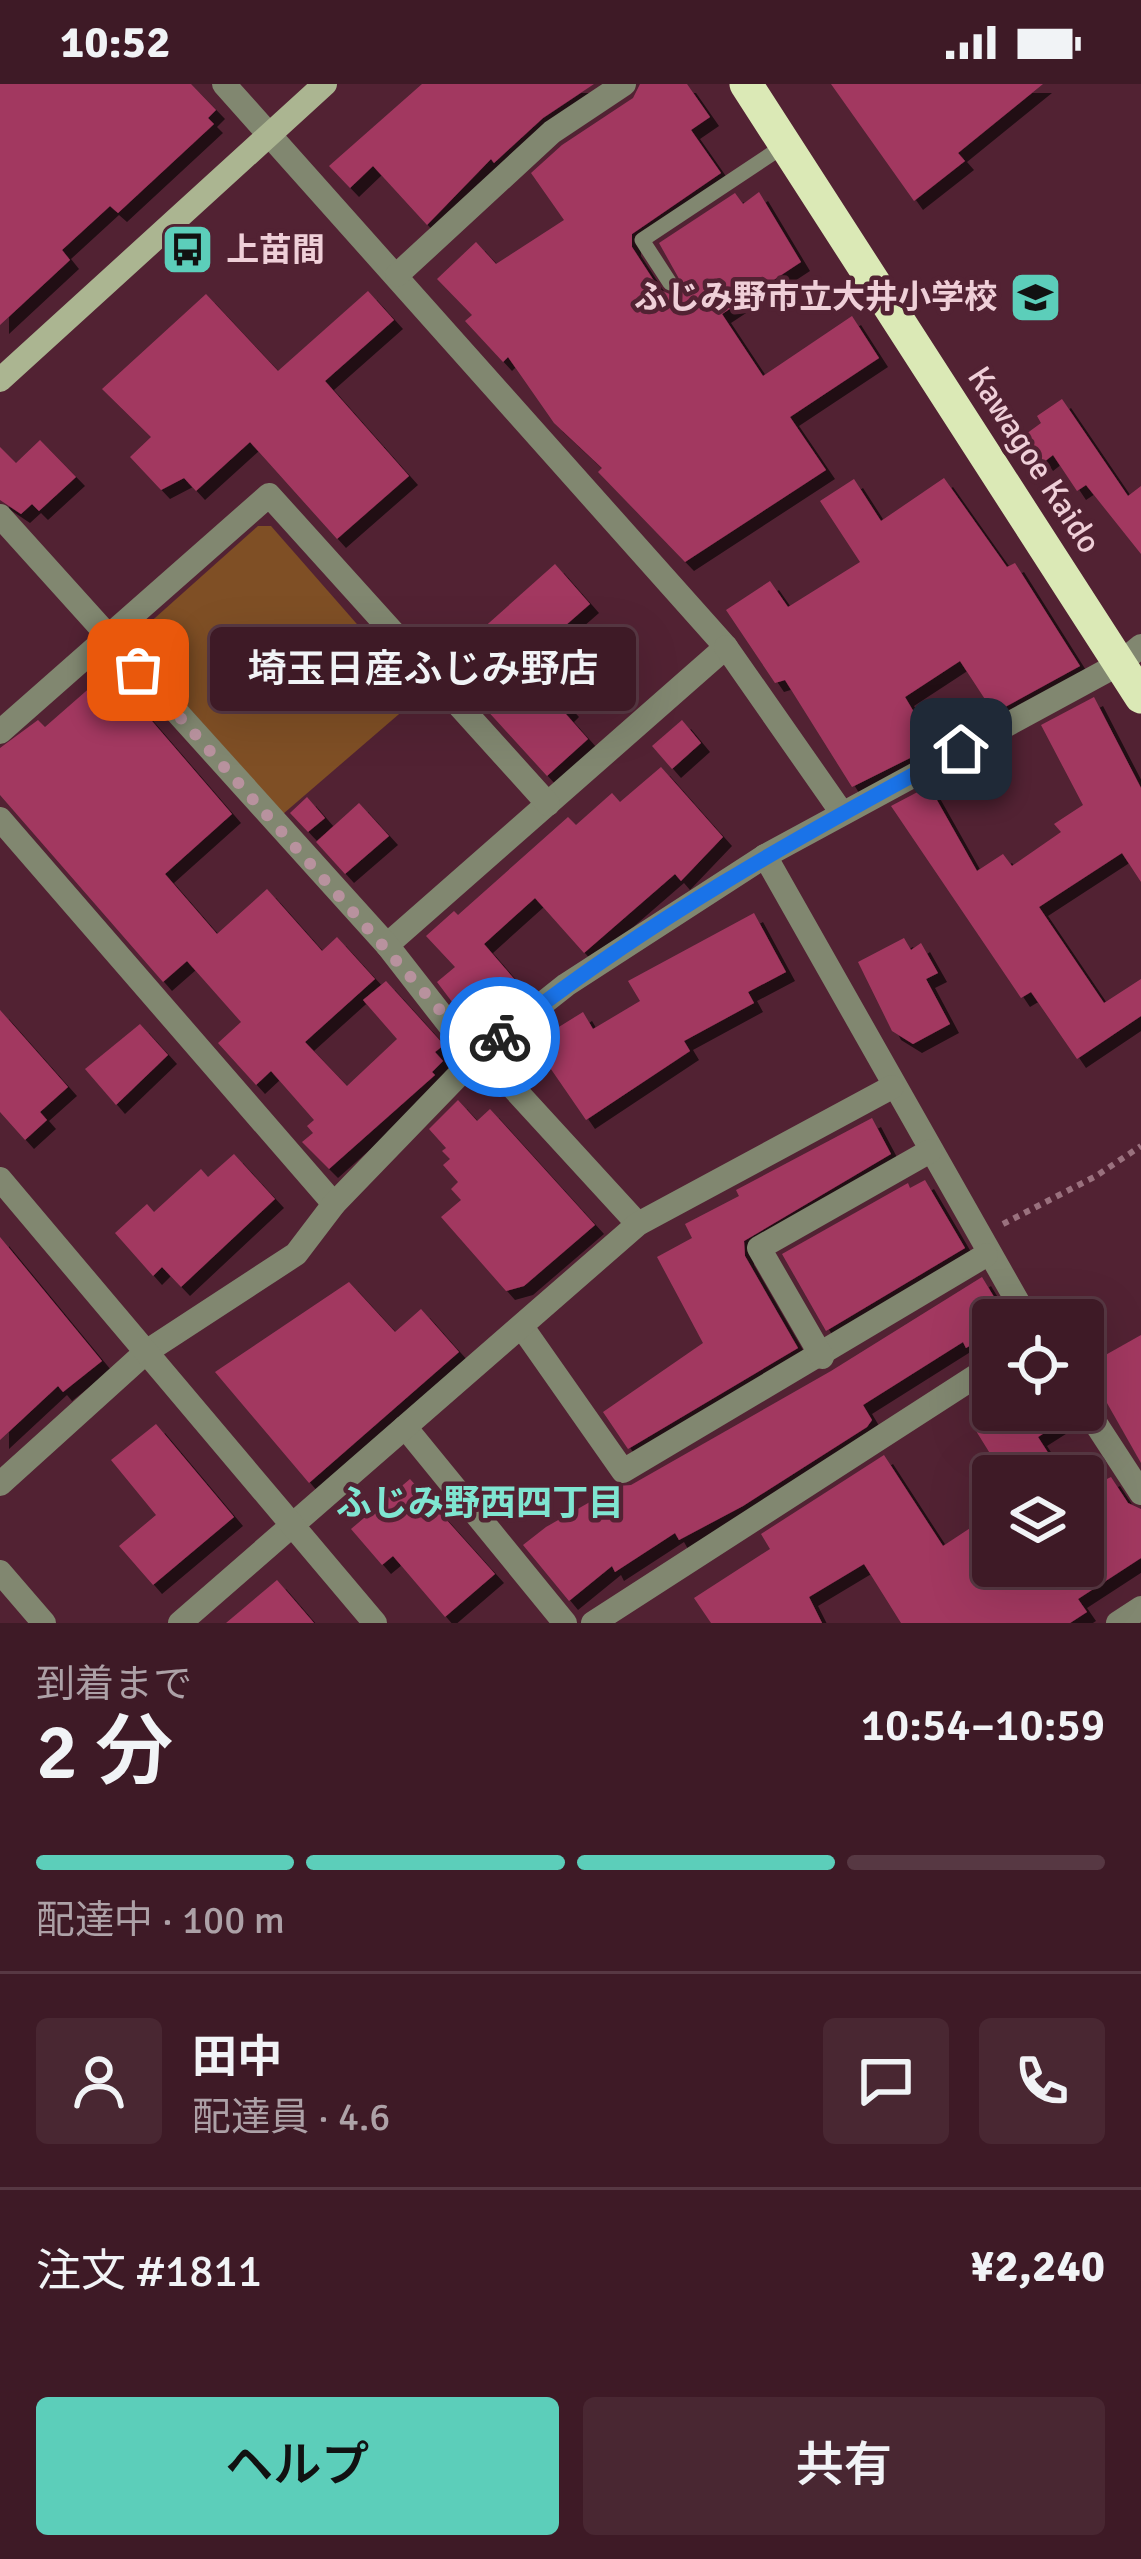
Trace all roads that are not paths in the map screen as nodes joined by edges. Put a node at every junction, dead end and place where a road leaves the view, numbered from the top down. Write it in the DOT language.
graph roads {
  1 [pos="224,84"];
  2 [pos="325,84"];
  3 [pos="624,84"];
  4 [pos="746,84"];
  5 [pos="269,135"];
  6 [pos="785,146"];
  7 [pos="397,275"];
  8 [pos="670,283"];
  9 [pos="0,380"];
  10 [pos="0,516"];
  11 [pos="106,635"];
  12 [pos="726,647"];
  13 [pos="1130,655"];
  14 [pos="1141,697"];
  15 [pos="0,732"];
  16 [pos="548,804"];
  17 [pos="842,813"];
  18 [pos="0,819"];
  19 [pos="765,856"];
  20 [pos="387,946"];
  21 [pos="479,1054"];
  22 [pos="892,1087"];
  23 [pos="930,1151"];
  24 [pos="0,1179"];
  25 [pos="334,1204"];
  26 [pos="638,1224"];
  27 [pos="982,1246"];
  28 [pos="1015,1299"];
  29 [pos="522,1327"];
  30 [pos="146,1352"];
  31 [pos="822,1357"];
  32 [pos="972,1379"];
  33 [pos="405,1427"];
  34 [pos="1101,1431"];
  35 [pos="0,1484"];
  36 [pos="1141,1492"];
  37 [pos="295,1526"];
  38 [pos="0,1572"];
  39 [pos="1141,1608"];
  40 [pos="44,1623"];
  41 [pos="180,1623"];
  42 [pos="375,1623"];
  43 [pos="565,1623"];
  44 [pos="593,1623"];
  45 [pos="1118,1623"];
  1 -- 5 [label="street"];
  2 -- 5 [label="main road"];
  3 -- 7 [label="street"];
  4 -- 6 [label="highway, Kawagoe Kaido"];
  5 -- 7 [label="street"];
  5 -- 9 [label="main road"];
  6 -- 8 [label="lane"];
  6 -- 13 [label="highway, Kawagoe Kaido"];
  7 -- 12 [label="street"];
  10 -- 11 [label="street"];
  11 -- 15 [label="street"];
  11 -- 16 [label="street"];
  11 -- 20 [label="street"];
  12 -- 16 [label="street"];
  12 -- 17 [label="street"];
  13 -- 14 [label="highway, Kawagoe Kaido"];
  13 -- 17 [label="street"];
  16 -- 20 [label="street"];
  17 -- 19 [label="street"];
  18 -- 25 [label="street"];
  19 -- 21 [label="street"];
  19 -- 22 [label="street"];
  20 -- 21 [label="street"];
  21 -- 25 [label="street"];
  21 -- 26 [label="street"];
  22 -- 23 [label="street"];
  22 -- 26 [label="street"];
  23 -- 27 [label="street"];
  23 -- 31 [label="street"];
  24 -- 30 [label="street"];
  25 -- 30 [label="street"];
  26 -- 29 [label="street"];
  27 -- 28 [label="street"];
  27 -- 31 [label="street"];
  29 -- 31 [label="street"];
  29 -- 33 [label="street"];
  30 -- 35 [label="street"];
  30 -- 37 [label="street"];
  32 -- 44 [label="street"];
  33 -- 37 [label="street"];
  33 -- 43 [label="street"];
  34 -- 36 [label="street"];
  37 -- 41 [label="street"];
  37 -- 42 [label="street"];
  38 -- 40 [label="street"];
  39 -- 45 [label="street"];
}
